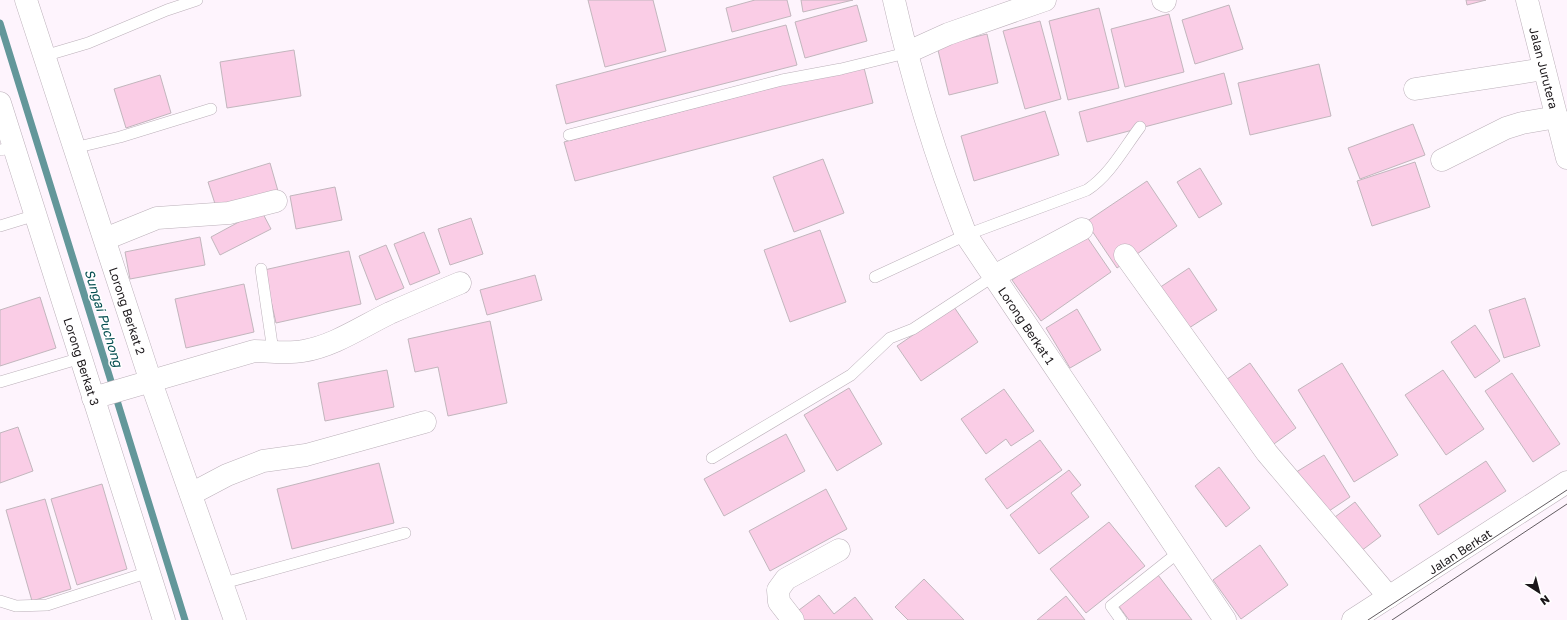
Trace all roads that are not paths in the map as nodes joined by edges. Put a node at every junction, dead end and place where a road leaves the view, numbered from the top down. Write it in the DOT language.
graph roads {
  1 [pos="26,0"];
  2 [pos="197,0"];
  3 [pos="894,0"];
  4 [pos="1045,0"];
  5 [pos="1527,0"];
  6 [pos="906,53"];
  7 [pos="44,56"];
  8 [pos="1544,69"];
  9 [pos="1415,88"];
  10 [pos="0,103"];
  11 [pos="211,109"];
  12 [pos="1557,117"];
  13 [pos="1140,127"];
  14 [pos="569,135"];
  15 [pos="74,148"];
  16 [pos="7,149"];
  17 [pos="1567,158"];
  18 [pos="1442,160"];
  19 [pos="276,201"];
  20 [pos="36,215"];
  21 [pos="0,226"];
  22 [pos="1082,229"];
  23 [pos="966,235"];
  24 [pos="104,239"];
  25 [pos="1125,255"];
  26 [pos="261,269"];
  27 [pos="994,276"];
  28 [pos="876,277"];
  29 [pos="460,283"];
  30 [pos="273,351"];
  31 [pos="81,358"];
  32 [pos="0,382"];
  33 [pos="145,384"];
  34 [pos="98,396"];
  35 [pos="425,422"];
  36 [pos="712,458"];
  37 [pos="1567,482"];
  38 [pos="191,494"];
  39 [pos="405,533"];
  40 [pos="839,550"];
  41 [pos="1179,552"];
  42 [pos="149,572"];
  43 [pos="224,583"];
  44 [pos="1389,597"];
  45 [pos="0,600"];
  46 [pos="164,620"];
  47 [pos="235,620"];
  48 [pos="793,620"];
  49 [pos="1121,620"];
  50 [pos="1225,620"];
  51 [pos="1353,620"];
  1 -- 7 [label="street, Lorong Berkat 2"];
  2 -- 7 [label="lane"];
  3 -- 6 [label="street, Lorong Berkat 1"];
  4 -- 6 [label="street"];
  5 -- 8 [label="street, Jalan Jurutera"];
  6 -- 14 [label="lane"];
  6 -- 23 [label="street, Lorong Berkat 1"];
  7 -- 15 [label="street, Lorong Berkat 2"];
  8 -- 9 [label="street"];
  8 -- 12 [label="street, Jalan Jurutera"];
  10 -- 16 [label="street, Lorong Berkat 3"];
  11 -- 15 [label="lane"];
  12 -- 17 [label="street, Jalan Jurutera"];
  12 -- 18 [label="street"];
  13 -- 23 [label="lane"];
  15 -- 24 [label="street, Lorong Berkat 2"];
  16 -- 20 [label="street, Lorong Berkat 3"];
  19 -- 24 [label="street"];
  20 -- 21 [label="lane"];
  20 -- 31 [label="street, Lorong Berkat 3"];
  22 -- 27 [label="street"];
  23 -- 27 [label="street, Lorong Berkat 1"];
  23 -- 28 [label="lane"];
  24 -- 33 [label="street, Lorong Berkat 2"];
  25 -- 44 [label="street"];
  26 -- 30 [label="lane"];
  27 -- 36 [label="lane"];
  27 -- 41 [label="street, Lorong Berkat 1"];
  29 -- 30 [label="street"];
  30 -- 33 [label="street"];
  31 -- 32 [label="lane"];
  31 -- 34 [label="street, Lorong Berkat 3"];
  33 -- 34 [label="street"];
  33 -- 38 [label="street, Lorong Berkat 2"];
  34 -- 42 [label="street, Lorong Berkat 3"];
  35 -- 38 [label="street"];
  37 -- 44 [label="street, Jalan Berkat"];
  38 -- 43 [label="street, Lorong Berkat 2"];
  39 -- 43 [label="lane"];
  40 -- 48 [label="street"];
  41 -- 49 [label="lane"];
  41 -- 50 [label="street, Lorong Berkat 1"];
  42 -- 45 [label="lane"];
  42 -- 46 [label="street, Lorong Berkat 3"];
  43 -- 47 [label="street, Lorong Berkat 2"];
  44 -- 51 [label="street, Jalan Berkat"];
}
